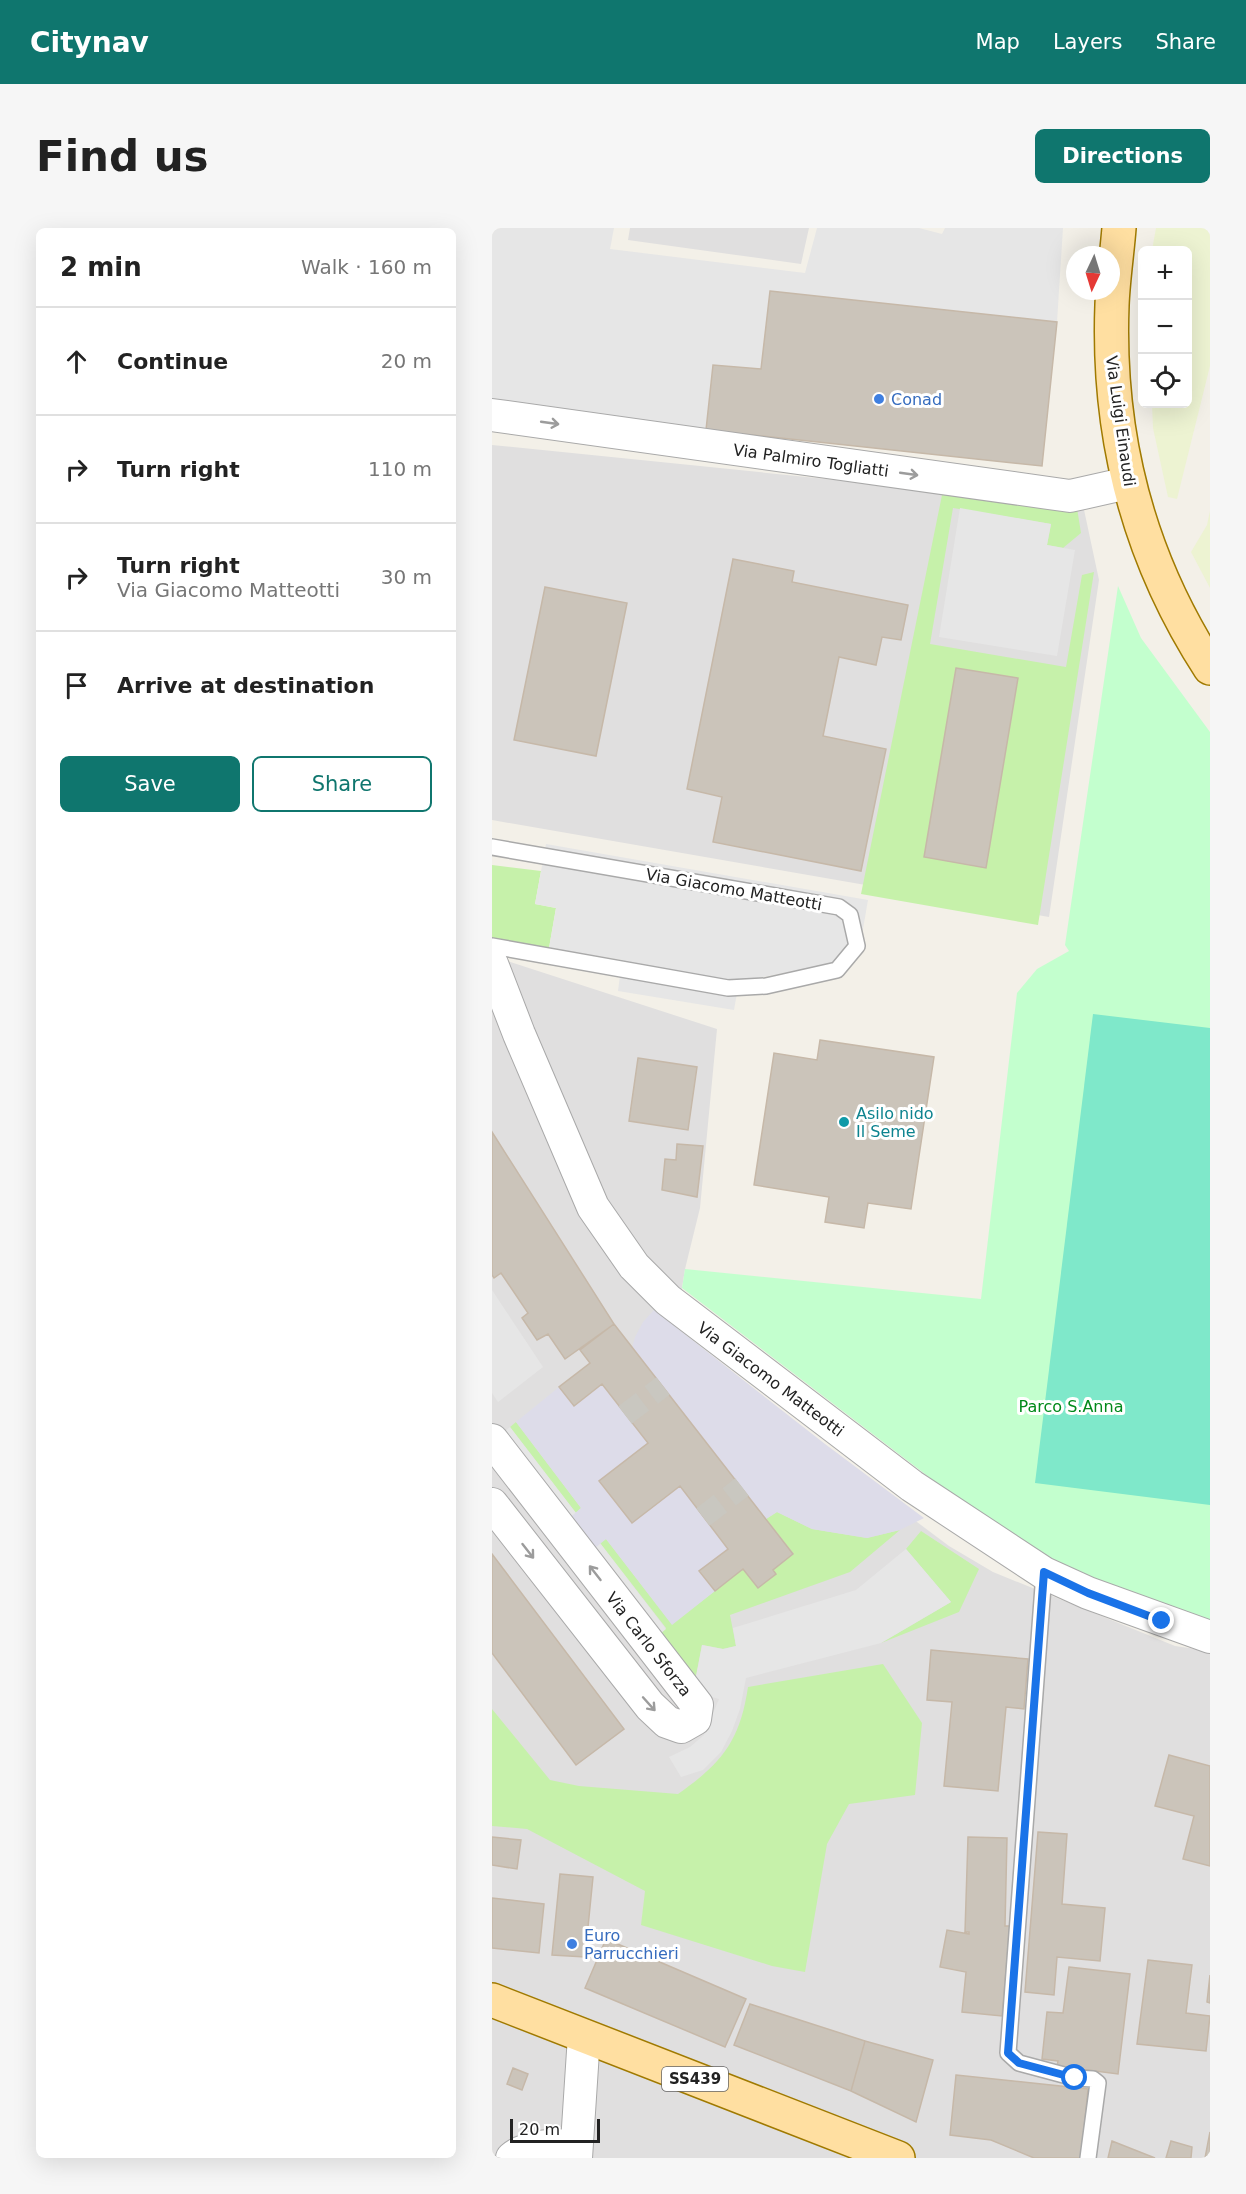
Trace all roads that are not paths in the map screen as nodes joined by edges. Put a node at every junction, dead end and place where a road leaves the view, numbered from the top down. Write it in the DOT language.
graph roads {
  1 [pos="1119,228"];
  2 [pos="492,415"];
  3 [pos="1128,483"];
  4 [pos="1210,668"];
  5 [pos="492,847"];
  6 [pos="492,946"];
  7 [pos="492,964"];
  8 [pos="492,1440"];
  9 [pos="492,1504"];
  10 [pos="1044,1572"];
  11 [pos="1210,1637"];
  12 [pos="492,2000"];
  13 [pos="584,2036"];
  14 [pos="576,2151"];
  15 [pos="512,2158"];
  16 [pos="898,2158"];
  17 [pos="1088,2158"];
  1 -- 3 [label="main road, Via Luigi Einaudi"];
  2 -- 3 [label="street, Via Palmiro Togliatti, one-way"];
  3 -- 4 [label="main road, Via Luigi Einaudi"];
  5 -- 6 [label="lane, Via Giacomo Matteotti"];
  7 -- 10 [label="street, Via Giacomo Matteotti"];
  9 -- 8 [label="street, Via Carlo Sforza, one-way"];
  10 -- 11 [label="street, Via Giacomo Matteotti"];
  10 -- 17 [label="lane"];
  12 -- 13 [label="main road, SS439"];
  13 -- 14 [label="street"];
  13 -- 16 [label="main road, SS439"];
  14 -- 15 [label="street"];
}
